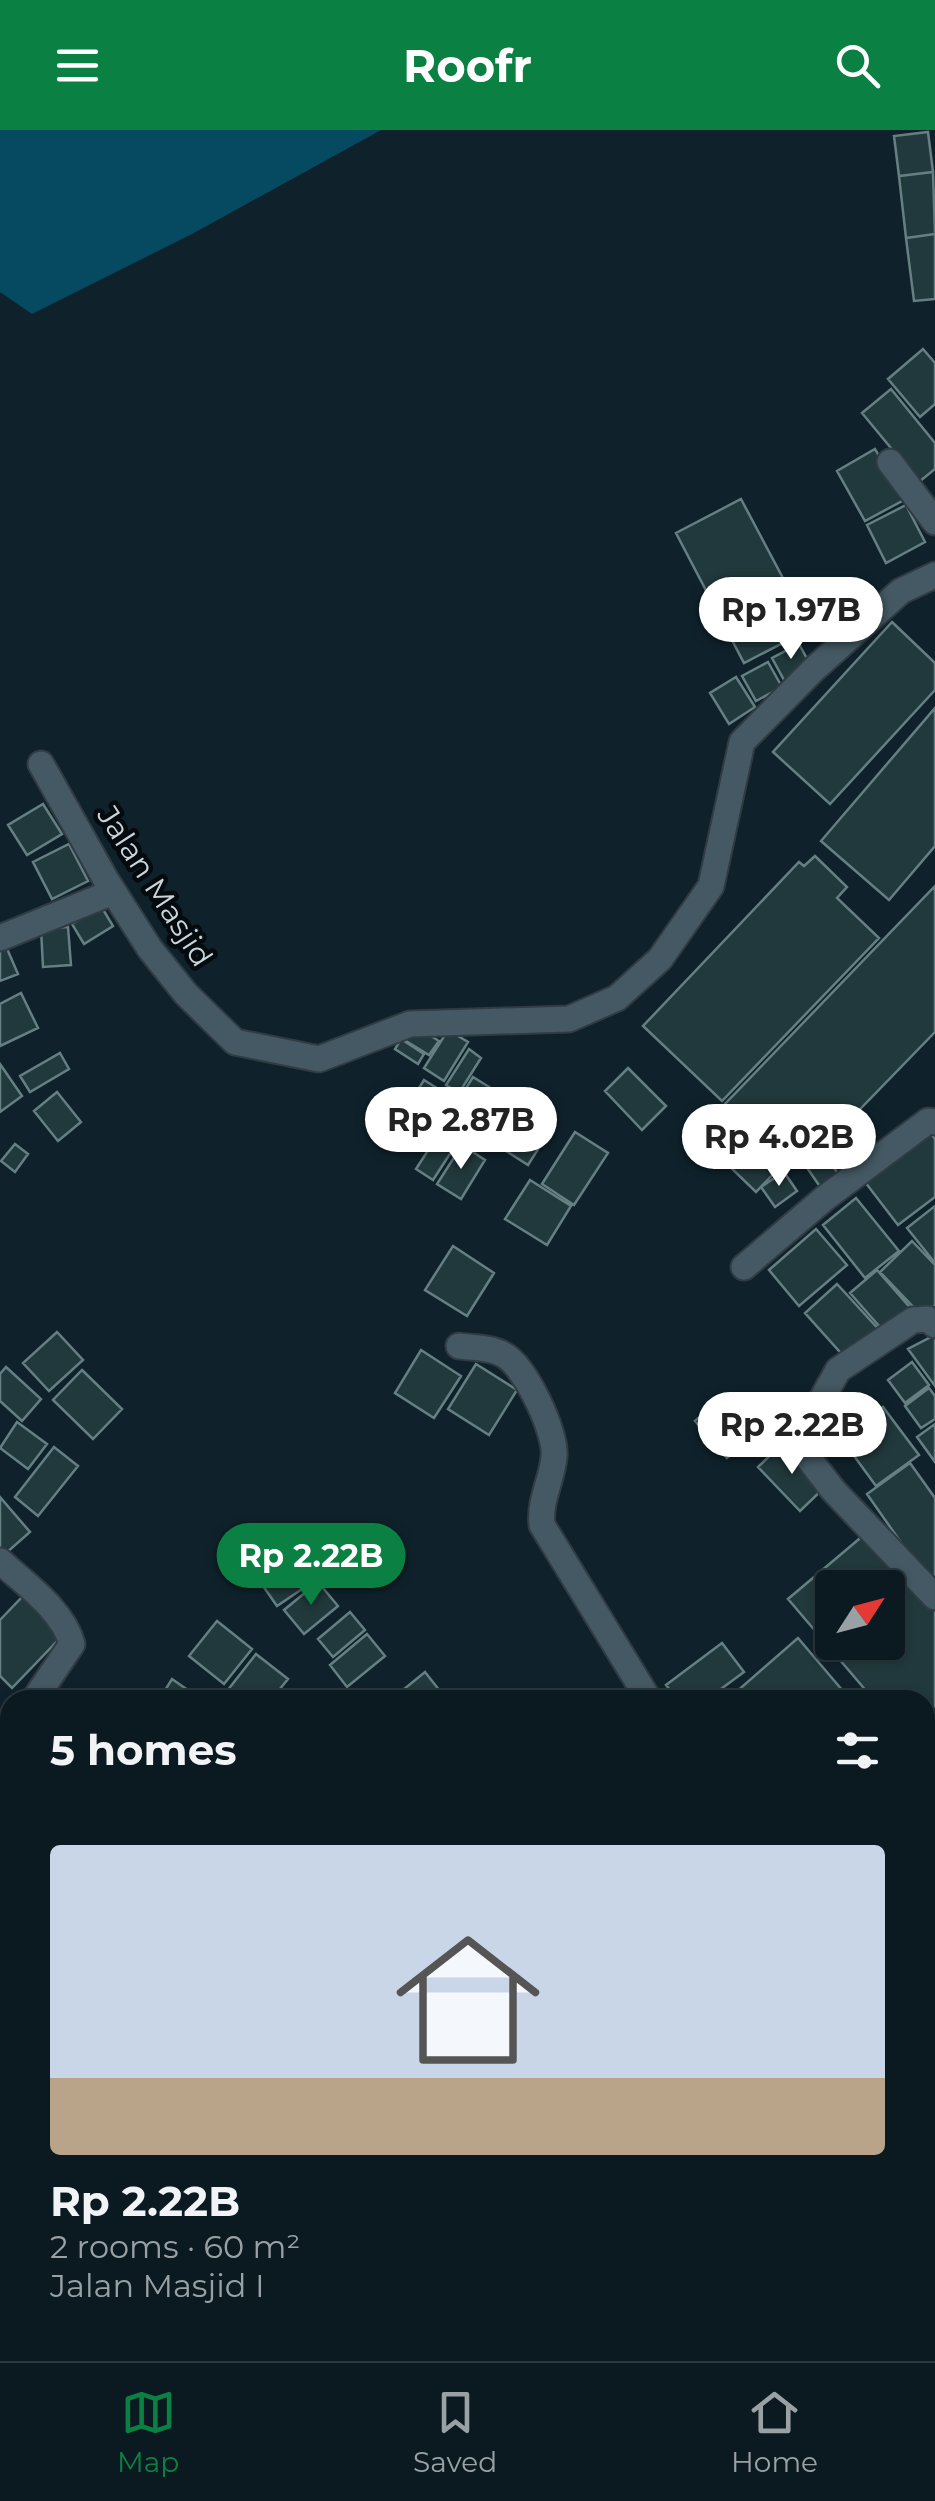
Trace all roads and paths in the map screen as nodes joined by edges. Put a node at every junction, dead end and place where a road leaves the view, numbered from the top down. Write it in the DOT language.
graph roads {
  1 [pos="890,462"];
  2 [pos="935,522"];
  3 [pos="935,575"];
  4 [pos="40,764"];
  5 [pos="113,892"];
  6 [pos="0,938"];
  7 [pos="935,1122"];
  8 [pos="744,1267"];
  9 [pos="935,1325"];
  10 [pos="459,1346"];
  11 [pos="0,1561"];
  12 [pos="935,1597"];
  13 [pos="41,1690"];
  14 [pos="643,1690"];
  1 -- 2 [label="street"];
  3 -- 5 [label="street, Jalan Masjid"];
  4 -- 5 [label="street, Jalan Masjid"];
  5 -- 6 [label="street"];
  7 -- 8 [label="street"];
  9 -- 12 [label="street"];
  10 -- 14 [label="street"];
  11 -- 13 [label="street"];
}
